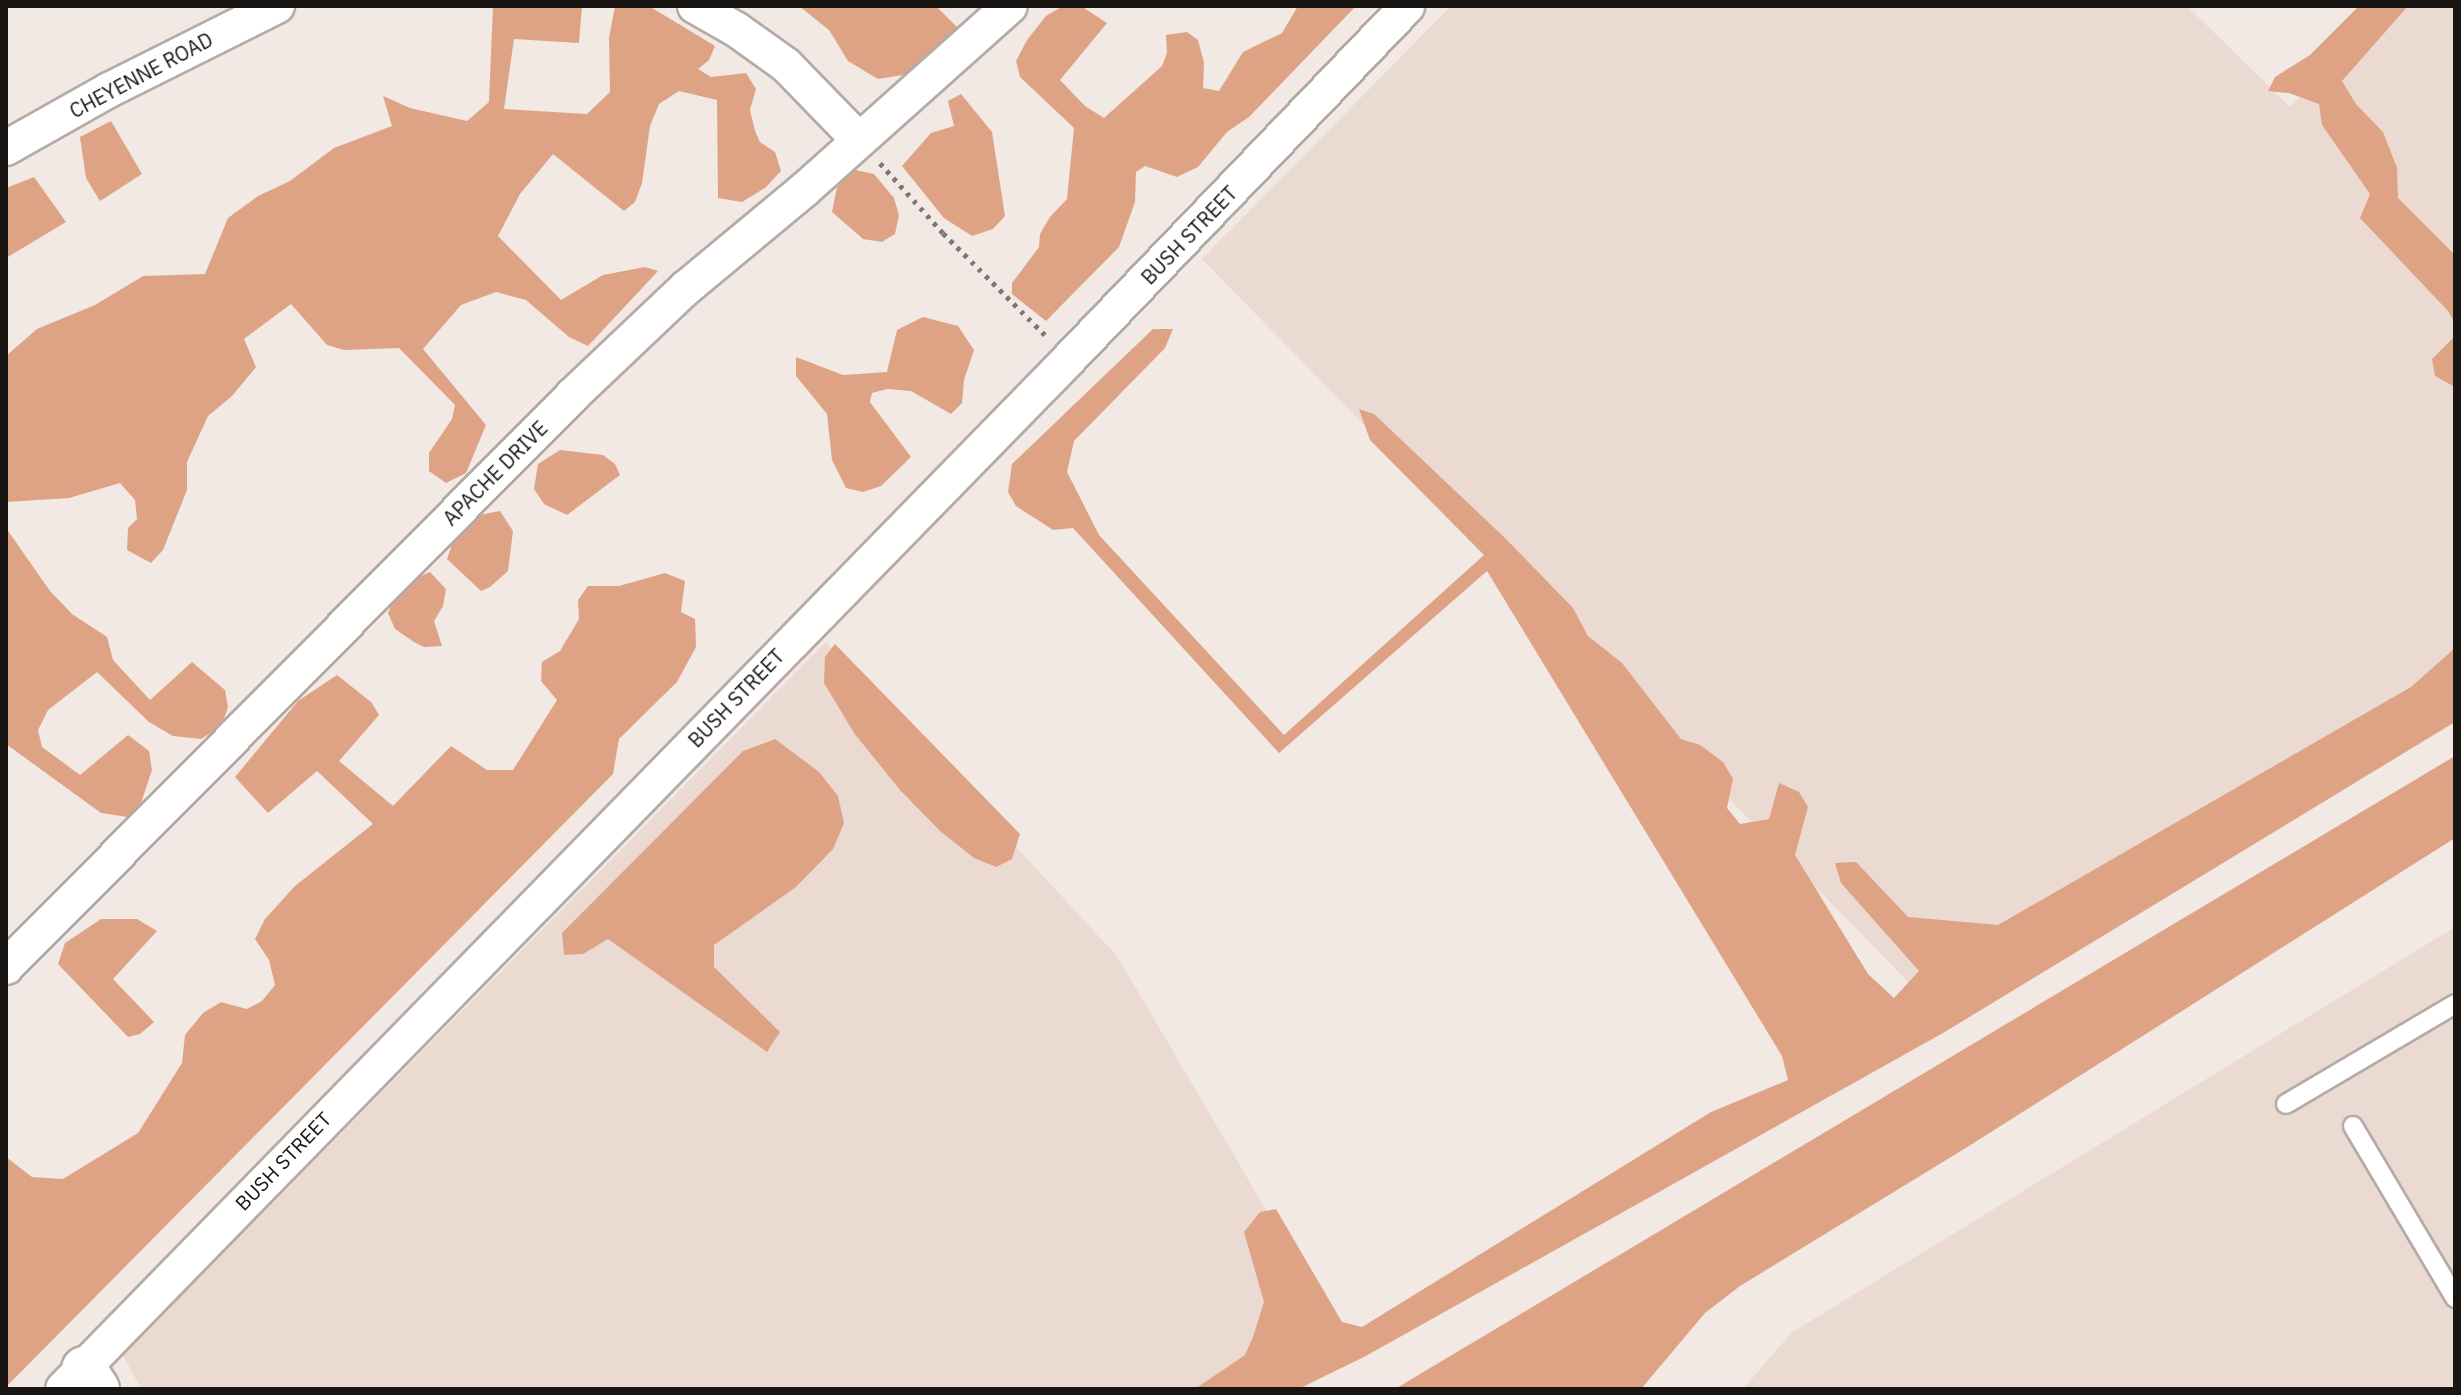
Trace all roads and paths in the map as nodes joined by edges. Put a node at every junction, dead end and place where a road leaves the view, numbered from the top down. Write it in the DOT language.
graph roads {
  1 [pos="277,6"];
  2 [pos="695,6"];
  3 [pos="1010,6"];
  4 [pos="1407,6"];
  5 [pos="858,139"];
  6 [pos="6,148"];
  7 [pos="1070,358"];
  8 [pos="6,967"];
  9 [pos="2455,1004"];
  10 [pos="2286,1104"];
  11 [pos="2353,1126"];
  12 [pos="2455,1298"];
  13 [pos="81,1382"];
  1 -- 6 [label="street, CHEYENNE ROAD"];
  2 -- 5 [label="street"];
  3 -- 5 [label="street, APACHE DRIVE"];
  4 -- 7 [label="street, BUSH STREET"];
  5 -- 7 [label="path"];
  5 -- 8 [label="street, APACHE DRIVE"];
  7 -- 13 [label="street, BUSH STREET"];
  9 -- 10 [label="lane"];
  11 -- 12 [label="lane"];
}
